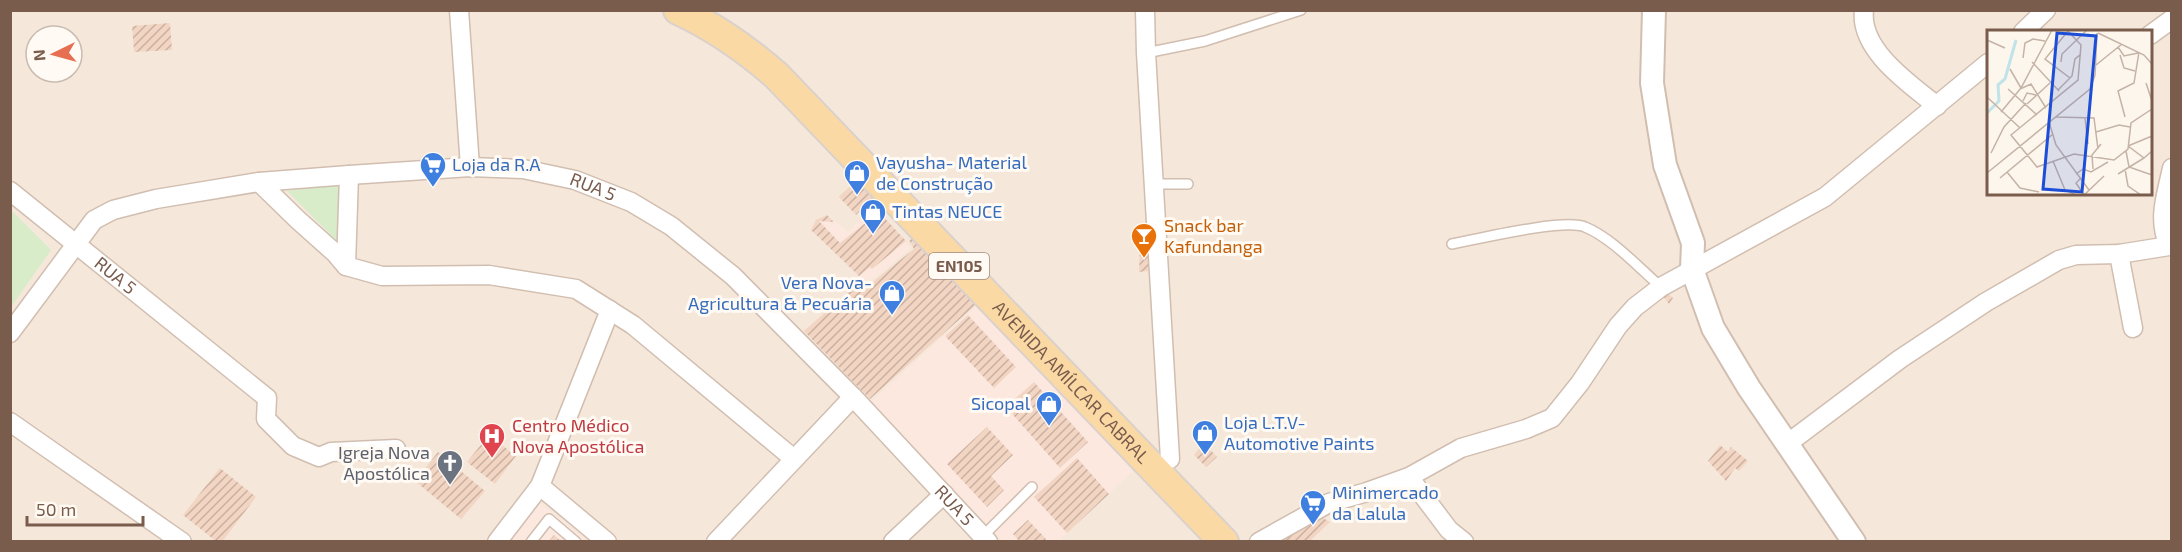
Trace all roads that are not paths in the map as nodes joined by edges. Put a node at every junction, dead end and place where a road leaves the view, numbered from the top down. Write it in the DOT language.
graph roads {
  1 [pos="459,10"];
  2 [pos="678,10"];
  3 [pos="717,10"];
  4 [pos="1145,10"];
  5 [pos="1301,10"];
  6 [pos="1654,10"];
  7 [pos="1864,10"];
  8 [pos="2046,10"];
  9 [pos="2170,23"];
  10 [pos="2025,30"];
  11 [pos="2152,34"];
  12 [pos="1146,54"];
  13 [pos="1987,65"];
  14 [pos="1937,106"];
  15 [pos="470,167"];
  16 [pos="2172,168"];
  17 [pos="349,175"];
  18 [pos="259,182"];
  19 [pos="1154,184"];
  20 [pos="1188,184"];
  21 [pos="10,191"];
  22 [pos="76,242"];
  23 [pos="1452,244"];
  24 [pos="2170,246"];
  25 [pos="2119,254"];
  26 [pos="346,266"];
  27 [pos="1692,269"];
  28 [pos="1661,287"];
  29 [pos="610,310"];
  30 [pos="2133,328"];
  31 [pos="10,333"];
  32 [pos="853,397"];
  33 [pos="10,422"];
  34 [pos="1786,444"];
  35 [pos="396,449"];
  36 [pos="794,459"];
  37 [pos="1170,459"];
  38 [pos="1409,477"];
  39 [pos="540,486"];
  40 [pos="1032,487"];
  41 [pos="944,494"];
  42 [pos="985,539"];
  43 [pos="182,542"];
  44 [pos="497,542"];
  45 [pos="531,542"];
  46 [pos="576,542"];
  47 [pos="607,542"];
  48 [pos="716,542"];
  49 [pos="893,542"];
  50 [pos="1224,542"];
  51 [pos="1247,542"];
  52 [pos="1259,542"];
  53 [pos="1464,542"];
  54 [pos="1854,542"];
  1 -- 15 [label="street"];
  2 -- 50 [label="main road, AVENIDA AMÍLCAR CABRAL / EN105"];
  3 -- 37 [label="main road, AVENIDA AMÍLCAR CABRAL / EN105"];
  4 -- 12 [label="street"];
  5 -- 12 [label="lane"];
  6 -- 27 [label="street"];
  7 -- 14 [label="street"];
  8 -- 10 [label="street"];
  9 -- 11 [label="street"];
  12 -- 19 [label="street"];
  13 -- 14 [label="street"];
  14 -- 27 [label="street"];
  15 -- 17 [label="street, RUA 5"];
  15 -- 32 [label="street, RUA 5"];
  16 -- 24 [label="street"];
  17 -- 18 [label="street, RUA 5"];
  17 -- 26 [label="street"];
  18 -- 22 [label="street, RUA 5"];
  18 -- 26 [label="street"];
  19 -- 20 [label="lane"];
  19 -- 37 [label="street"];
  21 -- 22 [label="street"];
  22 -- 31 [label="street, RUA 5"];
  22 -- 35 [label="street, RUA 5"];
  23 -- 28 [label="lane"];
  24 -- 25 [label="street"];
  25 -- 30 [label="street"];
  25 -- 34 [label="street"];
  26 -- 29 [label="street"];
  27 -- 28 [label="street"];
  27 -- 34 [label="street"];
  28 -- 38 [label="street"];
  29 -- 36 [label="street"];
  29 -- 39 [label="street"];
  32 -- 36 [label="street"];
  32 -- 41 [label="street, RUA 5"];
  33 -- 43 [label="street"];
  34 -- 54 [label="street"];
  36 -- 48 [label="street"];
  37 -- 51 [label="main road, AVENIDA AMÍLCAR CABRAL / EN105"];
  38 -- 52 [label="street"];
  38 -- 53 [label="street"];
  39 -- 44 [label="street"];
  39 -- 47 [label="street"];
  40 -- 42 [label="lane"];
  41 -- 42 [label="street, RUA 5"];
  41 -- 49 [label="street"];
  45 -- 46 [label="lane"];
}
